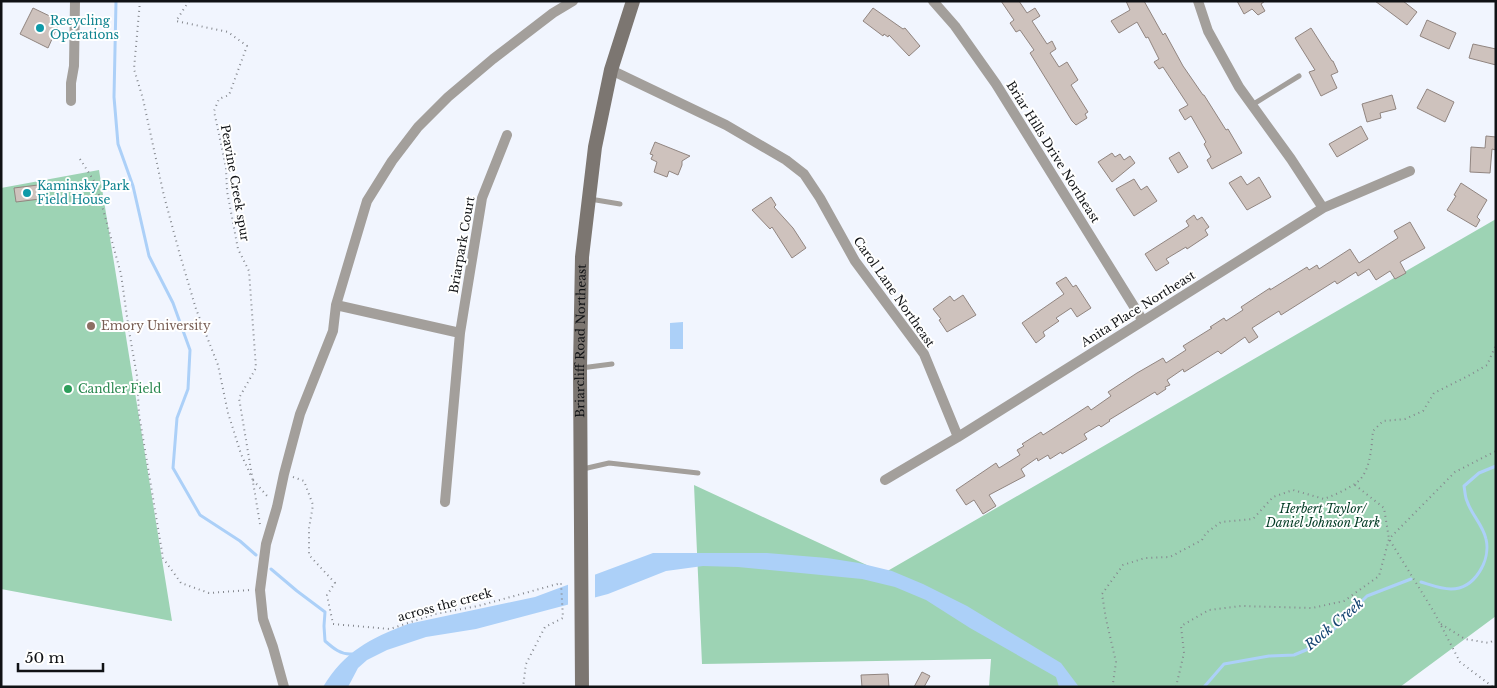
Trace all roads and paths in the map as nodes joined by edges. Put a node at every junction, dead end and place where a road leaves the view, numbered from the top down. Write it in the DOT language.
graph roads {
  1 [pos="75,1"];
  2 [pos="140,1"];
  3 [pos="189,1"];
  4 [pos="572,1"];
  5 [pos="632,1"];
  6 [pos="932,1"];
  7 [pos="1198,1"];
  8 [pos="612,70"];
  9 [pos="1299,76"];
  10 [pos="71,101"];
  11 [pos="1252,105"];
  12 [pos="507,135"];
  13 [pos="80,159"];
  14 [pos="1410,171"];
  15 [pos="588,199"];
  16 [pos="620,204"];
  17 [pos="1323,208"];
  18 [pos="336,305"];
  19 [pos="1143,321"];
  20 [pos="460,333"];
  21 [pos="1496,346"];
  22 [pos="612,364"];
  23 [pos="580,368"];
  24 [pos="958,437"];
  25 [pos="1496,450"];
  26 [pos="582,470"];
  27 [pos="698,473"];
  28 [pos="284,474"];
  29 [pos="252,480"];
  30 [pos="885,480"];
  31 [pos="1355,485"];
  32 [pos="445,502"];
  33 [pos="278,507"];
  34 [pos="260,525"];
  35 [pos="1389,539"];
  36 [pos="260,590"];
  37 [pos="1440,624"];
  38 [pos="1496,638"];
  39 [pos="284,687"];
  40 [pos="523,687"];
  41 [pos="582,687"];
  42 [pos="1114,687"];
  43 [pos="1176,687"];
  44 [pos="1493,687"];
  1 -- 10 [label="street"];
  2 -- 29 [label="path"];
  3 -- 29 [label="path, Peavine Creek spur"];
  4 -- 18 [label="street"];
  5 -- 8 [label="main road, Briarcliff Road Northeast"];
  6 -- 19 [label="street, Briar Hills Drive Northeast"];
  7 -- 11 [label="street"];
  8 -- 15 [label="main road, Briarcliff Road Northeast"];
  8 -- 24 [label="street, Carol Lane Northeast"];
  9 -- 11 [label="lane"];
  11 -- 17 [label="street"];
  12 -- 20 [label="street, Briarpark Court"];
  13 -- 36 [label="path"];
  14 -- 17 [label="street, Anita Place Northeast"];
  15 -- 16 [label="lane"];
  15 -- 23 [label="main road, Briarcliff Road Northeast"];
  17 -- 19 [label="street, Anita Place Northeast"];
  18 -- 20 [label="street"];
  18 -- 28 [label="street"];
  19 -- 24 [label="street, Anita Place Northeast"];
  20 -- 32 [label="street, Briarpark Court"];
  21 -- 31 [label="path"];
  22 -- 23 [label="lane"];
  23 -- 26 [label="main road, Briarcliff Road Northeast"];
  24 -- 30 [label="street, Anita Place Northeast"];
  25 -- 35 [label="path"];
  26 -- 27 [label="lane"];
  26 -- 41 [label="main road, Briarcliff Road Northeast"];
  28 -- 33 [label="street"];
  28 -- 40 [label="path, across the creek"];
  29 -- 33 [label="path"];
  29 -- 34 [label="path, Peavine Creek spur"];
  31 -- 35 [label="path"];
  31 -- 42 [label="path"];
  33 -- 36 [label="street"];
  35 -- 37 [label="path"];
  35 -- 43 [label="path"];
  36 -- 39 [label="street"];
  37 -- 38 [label="path"];
  37 -- 44 [label="path"];
}
